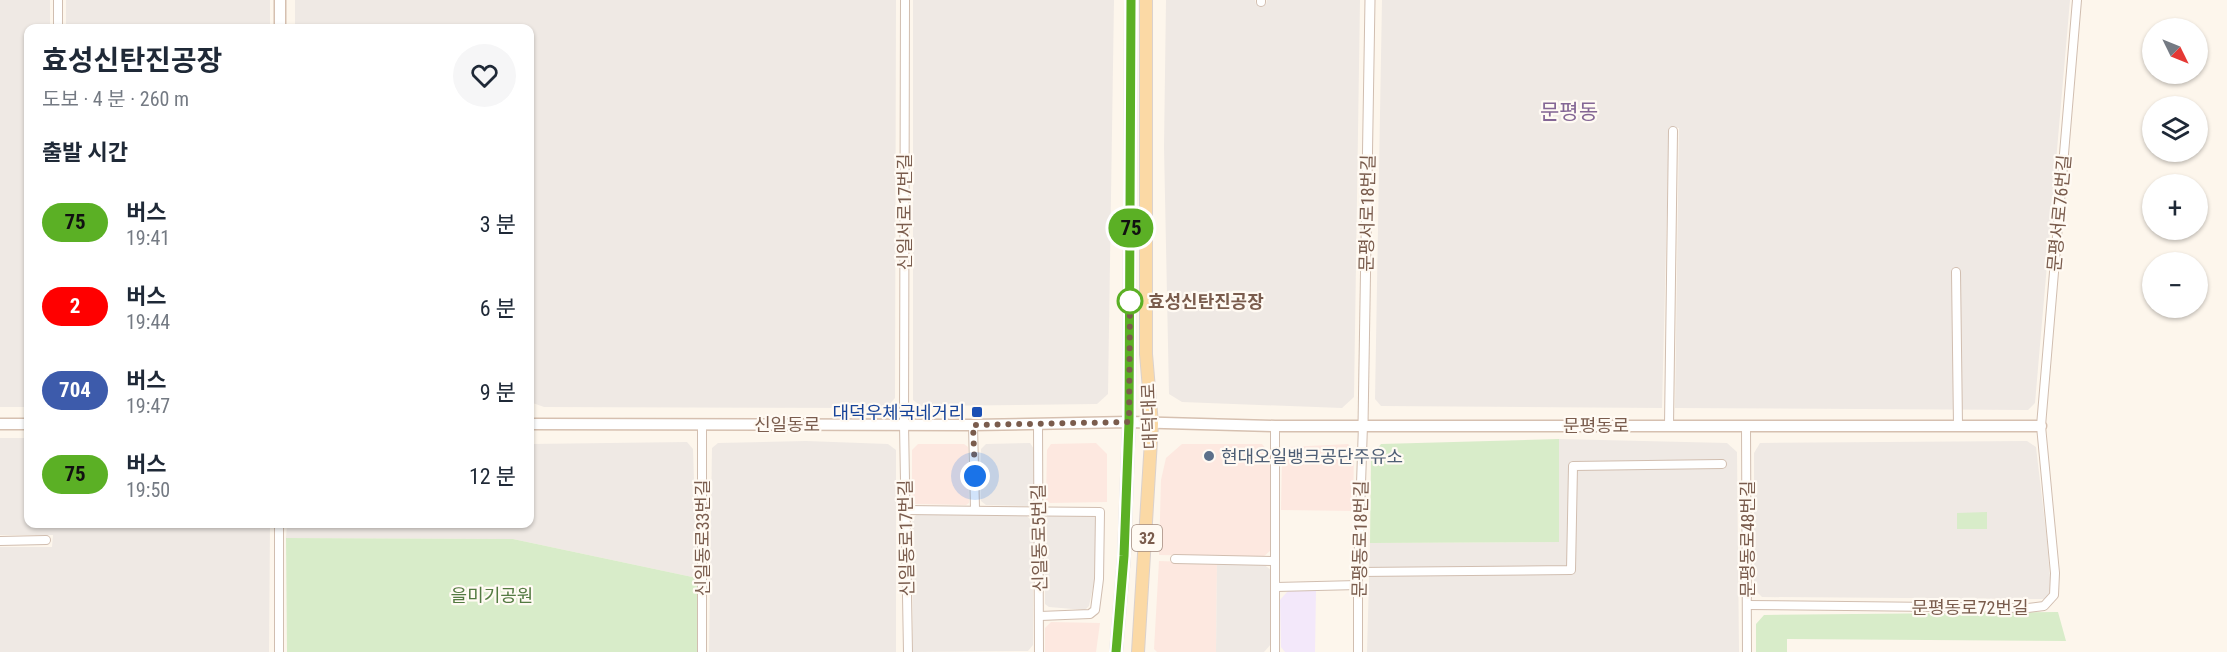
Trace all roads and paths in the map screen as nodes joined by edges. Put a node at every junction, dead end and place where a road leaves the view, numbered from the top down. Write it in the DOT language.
graph roads {
  1 [pos="58,0"];
  2 [pos="280,0"];
  3 [pos="905,0"];
  4 [pos="1131,0"];
  5 [pos="1146,0"];
  6 [pos="1370,0"];
  7 [pos="2077,0"];
  8 [pos="58,24"];
  9 [pos="280,24"];
  10 [pos="1673,131"];
  11 [pos="1956,272"];
  12 [pos="1129,422"];
  13 [pos="0,424"];
  14 [pos="24,424"];
  15 [pos="534,424"];
  16 [pos="702,424"];
  17 [pos="904,424"];
  18 [pos="1152,424"];
  19 [pos="973,425"];
  20 [pos="1038,425"];
  21 [pos="1363,425"];
  22 [pos="1669,425"];
  23 [pos="1275,426"];
  24 [pos="1746,426"];
  25 [pos="1958,426"];
  26 [pos="2041,426"];
  27 [pos="1722,464"];
  28 [pos="975,509"];
  29 [pos="905,510"];
  30 [pos="1039,511"];
  31 [pos="279,528"];
  32 [pos="46,540"];
  33 [pos="0,541"];
  34 [pos="1175,559"];
  35 [pos="1275,561"];
  36 [pos="1358,572"];
  37 [pos="1358,585"];
  38 [pos="1276,587"];
  39 [pos="1747,605"];
  40 [pos="1040,616"];
  41 [pos="279,652"];
  42 [pos="702,652"];
  43 [pos="908,652"];
  44 [pos="1039,652"];
  45 [pos="1116,652"];
  46 [pos="1138,652"];
  47 [pos="1275,652"];
  48 [pos="1358,652"];
  49 [pos="1747,652"];
  1 -- 8 [label="street"];
  2 -- 9 [label="main road"];
  3 -- 17 [label="street, 신일서로17번길"];
  4 -- 12 [label="main road, 대덕대로 / 32"];
  5 -- 18 [label="main road, 대덕대로 / 32"];
  6 -- 21 [label="street, 문평서로18번길"];
  7 -- 26 [label="street, 문평서로76번길"];
  10 -- 22 [label="street"];
  11 -- 25 [label="street"];
  12 -- 18 [label="main road, 신일동로"];
  12 -- 20 [label="main road, 신일동로"];
  12 -- 45 [label="main road, 대덕대로 / 32"];
  13 -- 14 [label="main road"];
  15 -- 16 [label="main road, 신일동로"];
  16 -- 17 [label="main road, 신일동로"];
  16 -- 42 [label="street, 신일동로33번길"];
  17 -- 19 [label="main road, 신일동로"];
  17 -- 29 [label="street, 신일동로17번길"];
  18 -- 23 [label="main road, 문평동로"];
  18 -- 46 [label="main road, 대덕대로 / 32"];
  19 -- 20 [label="main road, 신일동로"];
  19 -- 28 [label="street"];
  20 -- 30 [label="street, 신일동로5번길"];
  21 -- 22 [label="main road, 문평동로"];
  21 -- 23 [label="main road, 문평동로"];
  21 -- 36 [label="street, 문평동로18번길"];
  22 -- 24 [label="main road, 문평동로"];
  23 -- 35 [label="street"];
  24 -- 25 [label="main road, 문평동로"];
  24 -- 39 [label="street, 문평동로48번길"];
  25 -- 26 [label="main road, 문평동로"];
  26 -- 39 [label="street, 문평동로72번길"];
  27 -- 36 [label="street"];
  28 -- 29 [label="street"];
  28 -- 30 [label="street"];
  29 -- 43 [label="street, 신일동로17번길"];
  30 -- 40 [label="street, 신일동로5번길"];
  30 -- 40 [label="street"];
  31 -- 41 [label="street"];
  32 -- 33 [label="street"];
  34 -- 35 [label="street"];
  35 -- 38 [label="street"];
  36 -- 37 [label="street, 문평동로18번길"];
  37 -- 38 [label="street"];
  37 -- 48 [label="street, 문평동로18번길"];
  38 -- 47 [label="street"];
  39 -- 49 [label="street, 문평동로48번길"];
  40 -- 44 [label="street, 신일동로5번길"];
}
